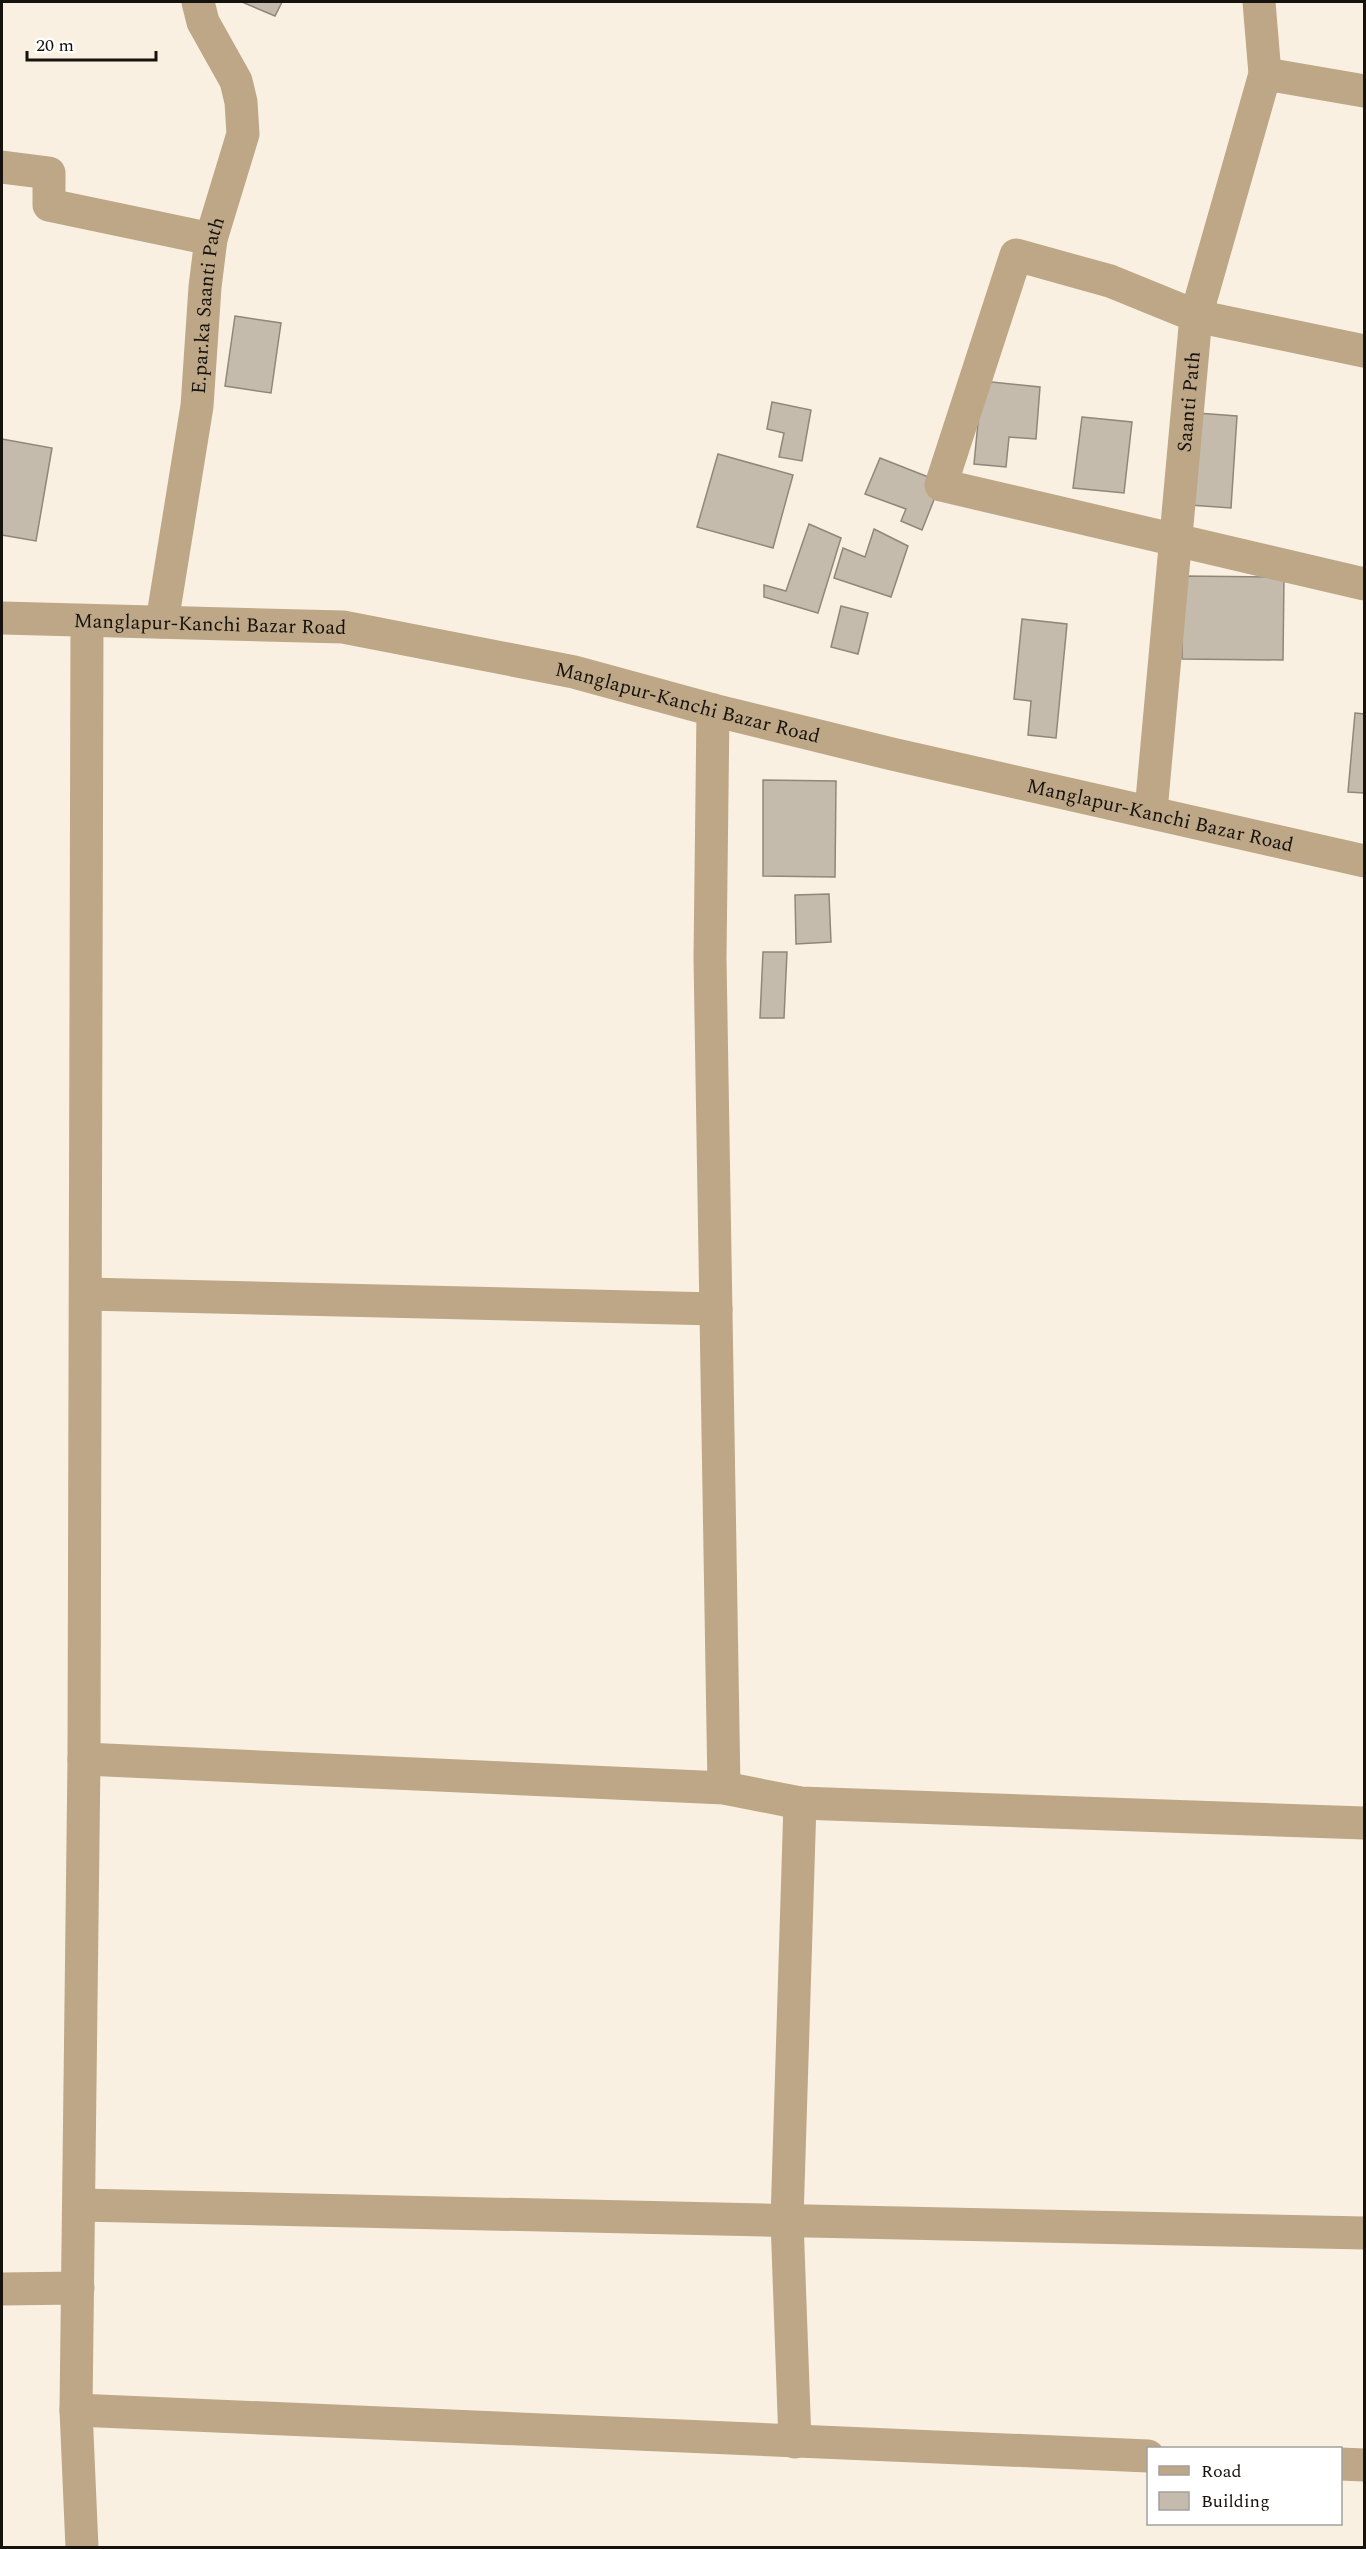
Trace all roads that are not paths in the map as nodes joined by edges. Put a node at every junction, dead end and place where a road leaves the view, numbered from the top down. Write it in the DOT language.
graph roads {
  1 [pos="198,2"];
  2 [pos="1259,2"];
  3 [pos="1265,75"];
  4 [pos="1365,91"];
  5 [pos="2,167"];
  6 [pos="211,239"];
  7 [pos="1196,316"];
  8 [pos="1365,351"];
  9 [pos="1174,538"];
  10 [pos="1365,584"];
  11 [pos="2,618"];
  12 [pos="87,621"];
  13 [pos="162,622"];
  14 [pos="713,710"];
  15 [pos="1151,811"];
  16 [pos="1365,861"];
  17 [pos="86,1294"];
  18 [pos="716,1309"];
  19 [pos="84,1759"];
  20 [pos="724,1788"];
  21 [pos="800,1803"];
  22 [pos="1365,1823"];
  23 [pos="79,2205"];
  24 [pos="788,2220"];
  25 [pos="1365,2233"];
  26 [pos="78,2288"];
  27 [pos="2,2289"];
  28 [pos="76,2410"];
  29 [pos="795,2442"];
  30 [pos="1147,2456"];
  31 [pos="1342,2464"];
  32 [pos="1365,2465"];
  33 [pos="82,2547"];
  1 -- 6 [label="street, E.par.ka Saanti Path"];
  2 -- 3 [label="street, Saanti Path"];
  3 -- 4 [label="street"];
  3 -- 7 [label="street, Saanti Path"];
  5 -- 6 [label="street"];
  6 -- 13 [label="street, E.par.ka Saanti Path"];
  7 -- 8 [label="street"];
  7 -- 9 [label="street, Saanti Path"];
  7 -- 9 [label="street"];
  9 -- 10 [label="street"];
  9 -- 15 [label="street, Saanti Path"];
  11 -- 12 [label="street, Manglapur-Kanchi Bazar Road"];
  12 -- 13 [label="street, Manglapur-Kanchi Bazar Road"];
  12 -- 17 [label="street"];
  13 -- 14 [label="street, Manglapur-Kanchi Bazar Road"];
  14 -- 15 [label="street, Manglapur-Kanchi Bazar Road"];
  14 -- 18 [label="street"];
  15 -- 16 [label="street, Manglapur-Kanchi Bazar Road"];
  17 -- 18 [label="street"];
  17 -- 19 [label="street"];
  18 -- 20 [label="street"];
  19 -- 20 [label="street"];
  19 -- 23 [label="street"];
  20 -- 21 [label="street"];
  21 -- 22 [label="street"];
  21 -- 24 [label="street"];
  23 -- 24 [label="street"];
  23 -- 26 [label="street"];
  24 -- 25 [label="street"];
  24 -- 29 [label="street"];
  26 -- 27 [label="street"];
  26 -- 28 [label="street"];
  28 -- 29 [label="street"];
  28 -- 33 [label="street"];
  29 -- 30 [label="street"];
  31 -- 32 [label="street"];
}
